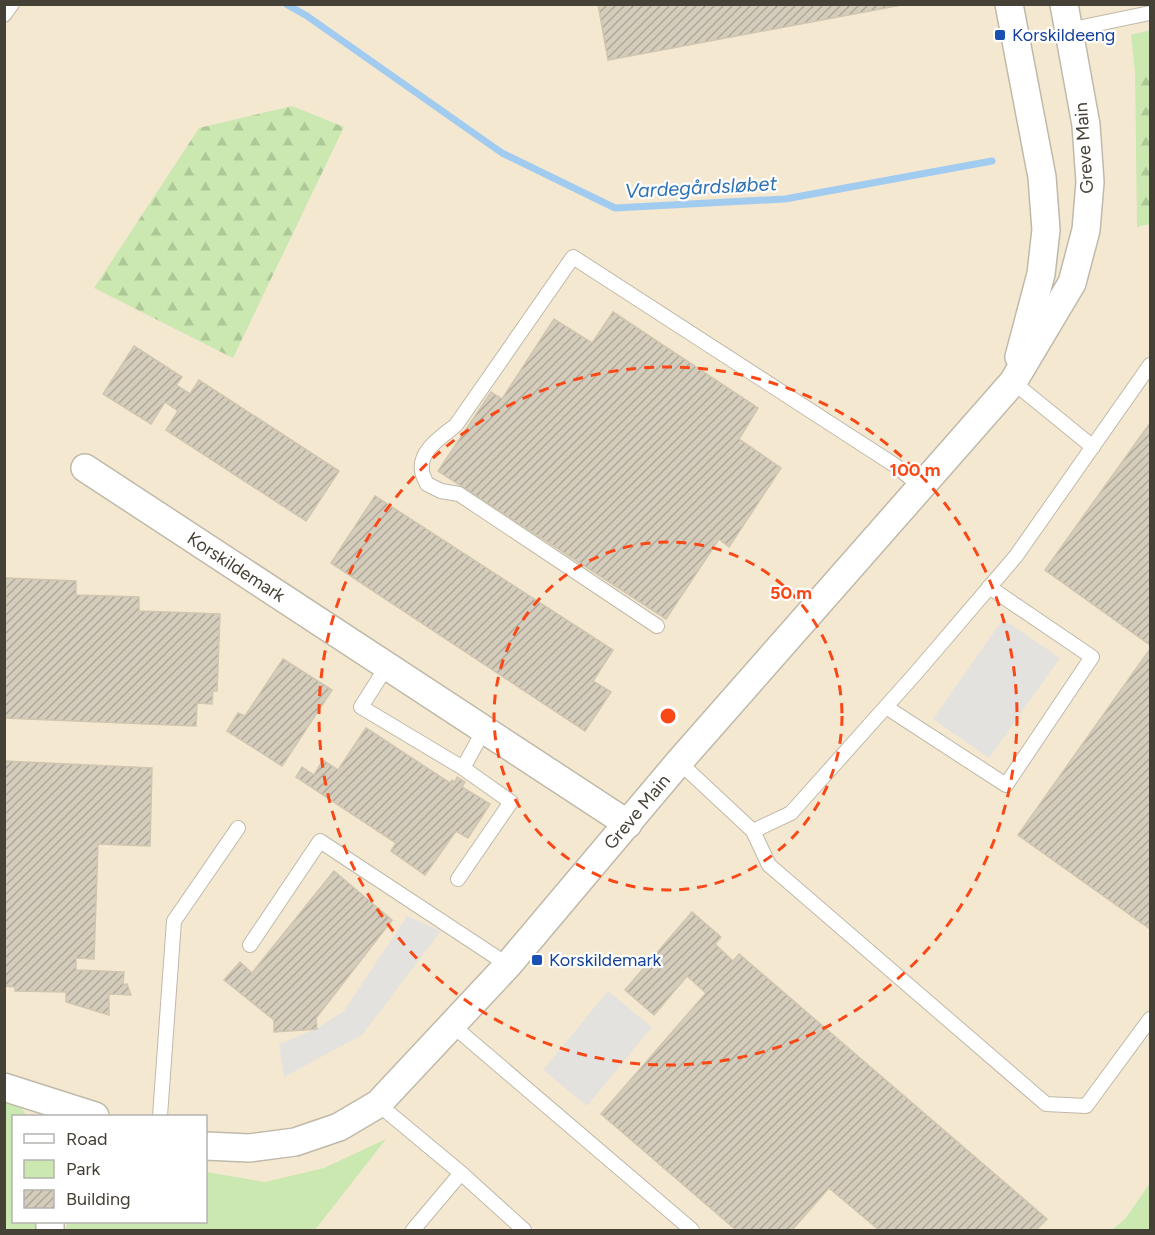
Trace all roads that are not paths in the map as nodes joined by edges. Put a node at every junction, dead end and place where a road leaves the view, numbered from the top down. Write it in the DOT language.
graph roads {
  1 [pos="12,4"];
  2 [pos="1010,4"];
  3 [pos="1150,13"];
  4 [pos="4,15"];
  5 [pos="1066,17"];
  6 [pos="1150,365"];
  7 [pos="1013,382"];
  8 [pos="1093,447"];
  9 [pos="85,468"];
  10 [pos="921,487"];
  11 [pos="989,587"];
  12 [pos="657,626"];
  13 [pos="387,666"];
  14 [pos="886,707"];
  15 [pos="484,730"];
  16 [pos="679,762"];
  17 [pos="463,768"];
  18 [pos="628,824"];
  19 [pos="238,828"];
  20 [pos="753,831"];
  21 [pos="458,879"];
  22 [pos="250,945"];
  23 [pos="508,965"];
  24 [pos="1150,1019"];
  25 [pos="452,1025"];
  26 [pos="4,1087"];
  27 [pos="378,1104"];
  28 [pos="68,1112"];
  29 [pos="88,1115"];
  30 [pos="159,1115"];
  31 [pos="207,1146"];
  32 [pos="461,1173"];
  33 [pos="413,1230"];
  34 [pos="524,1230"];
  35 [pos="692,1230"];
  1 -- 4 [label="lane"];
  2 -- 7 [label="street, Greve Main"];
  3 -- 5 [label="lane"];
  5 -- 7 [label="street, Greve Main"];
  6 -- 8 [label="lane"];
  7 -- 8 [label="lane"];
  7 -- 10 [label="street, Greve Main"];
  8 -- 11 [label="lane"];
  9 -- 13 [label="street, Korskildemark"];
  10 -- 12 [label="lane"];
  10 -- 16 [label="street, Greve Main"];
  11 -- 14 [label="lane"];
  11 -- 14 [label="lane"];
  13 -- 15 [label="street, Korskildemark"];
  13 -- 17 [label="lane"];
  14 -- 20 [label="lane"];
  15 -- 17 [label="lane"];
  15 -- 18 [label="street, Korskildemark"];
  16 -- 18 [label="street, Greve Main"];
  16 -- 20 [label="lane"];
  17 -- 21 [label="lane"];
  18 -- 23 [label="street, Greve Main"];
  19 -- 30 [label="lane"];
  20 -- 24 [label="lane"];
  22 -- 23 [label="lane"];
  23 -- 25 [label="street, Greve Main"];
  25 -- 27 [label="street, Greve Main"];
  25 -- 35 [label="lane"];
  26 -- 28 [label="street"];
  27 -- 31 [label="street, Greve Main"];
  27 -- 32 [label="lane"];
  28 -- 29 [label="street"];
  32 -- 33 [label="lane"];
  32 -- 34 [label="lane"];
}
